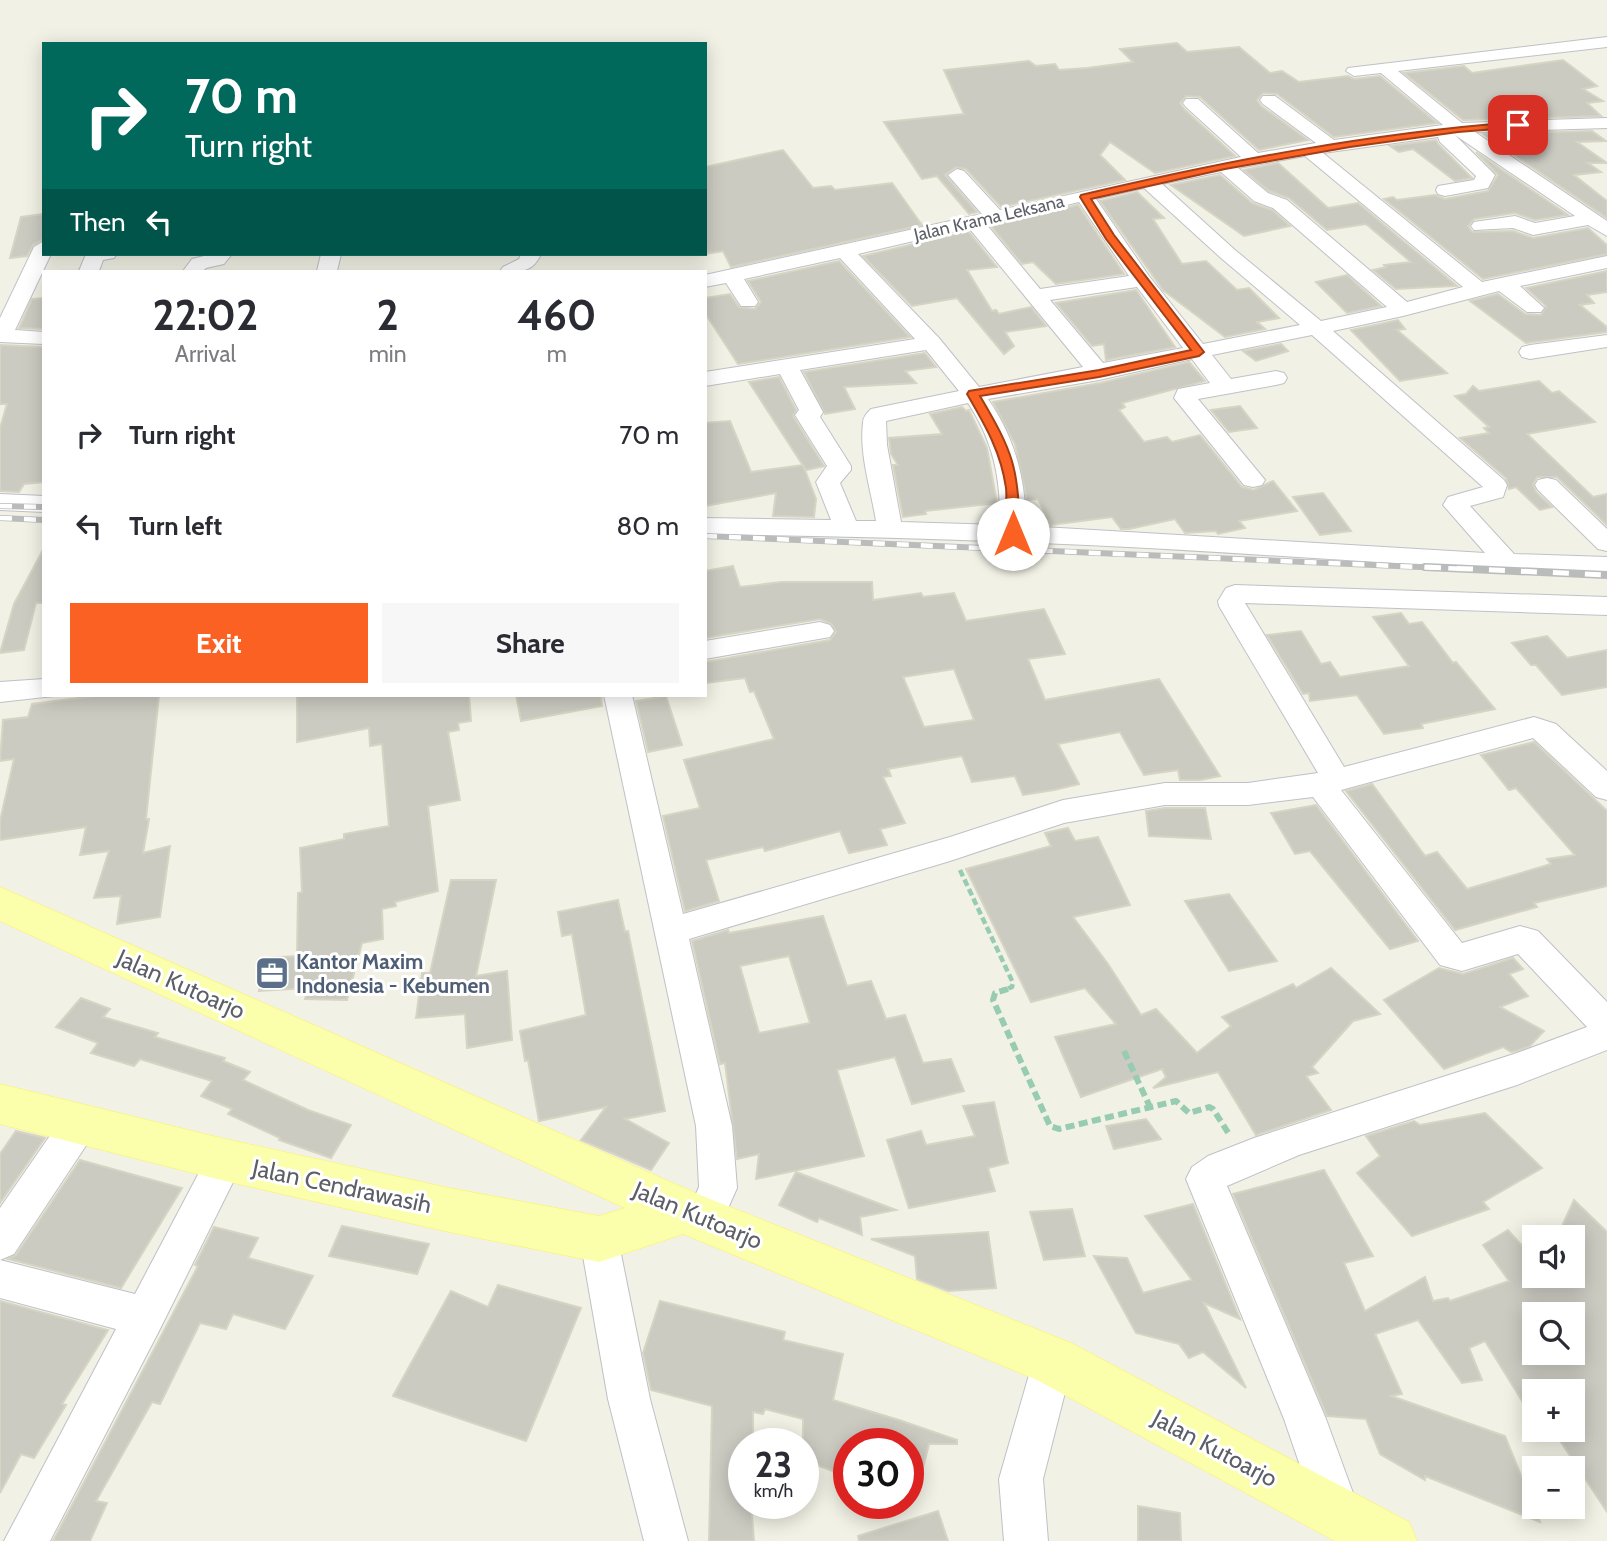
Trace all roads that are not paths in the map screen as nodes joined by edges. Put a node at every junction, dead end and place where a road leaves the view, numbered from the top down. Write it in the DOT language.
graph roads {
  1 [pos="1603,50"];
  2 [pos="1385,68"];
  3 [pos="1354,71"];
  4 [pos="1269,100"];
  5 [pos="1192,103"];
  6 [pos="1607,123"];
  7 [pos="1586,124"];
  8 [pos="1458,129"];
  9 [pos="1438,132"];
  10 [pos="1607,136"];
  11 [pos="1332,147"];
  12 [pos="1310,151"];
  13 [pos="1256,161"];
  14 [pos="1225,166"];
  15 [pos="957,175"];
  16 [pos="1150,183"];
  17 [pos="1445,190"];
  18 [pos="1085,197"];
  19 [pos="1607,205"];
  20 [pos="995,216"];
  21 [pos="1592,220"];
  22 [pos="973,221"];
  23 [pos="1481,226"];
  24 [pos="42,251"];
  25 [pos="844,251"];
  26 [pos="220,256"];
  27 [pos="530,256"];
  28 [pos="1607,262"];
  29 [pos="194,270"];
  30 [pos="512,270"];
  31 [pos="732,276"];
  32 [pos="1142,280"];
  33 [pos="707,281"];
  34 [pos="1505,285"];
  35 [pos="1478,289"];
  36 [pos="1036,296"];
  37 [pos="748,302"];
  38 [pos="1534,308"];
  39 [pos="1404,310"];
  40 [pos="1317,328"];
  41 [pos="1,336"];
  42 [pos="42,338"];
  43 [pos="1607,341"];
  44 [pos="931,342"];
  45 [pos="1199,352"];
  46 [pos="1530,352"];
  47 [pos="787,367"];
  48 [pos="1099,373"];
  49 [pos="1276,378"];
  50 [pos="707,379"];
  51 [pos="1226,388"];
  52 [pos="973,394"];
  53 [pos="1253,480"];
  54 [pos="1547,485"];
  55 [pos="0,502"];
  56 [pos="42,504"];
  57 [pos="707,526"];
  58 [pos="847,529"];
  59 [pos="890,529"];
  60 [pos="1013,534"];
  61 [pos="1607,544"];
  62 [pos="1506,561"];
  63 [pos="1607,565"];
  64 [pos="1607,606"];
  65 [pos="820,631"];
  66 [pos="707,650"];
  67 [pos="42,689"];
  68 [pos="0,692"];
  69 [pos="618,697"];
  70 [pos="1329,783"];
  71 [pos="1607,789"];
  72 [pos="0,903"];
  73 [pos="671,931"];
  74 [pos="1607,1025"];
  75 [pos="1607,1035"];
  76 [pos="0,1104"];
  77 [pos="80,1123"];
  78 [pos="225,1160"];
  79 [pos="693,1214"];
  80 [pos="599,1239"];
  81 [pos="0,1241"];
  82 [pos="0,1279"];
  83 [pos="145,1317"];
  84 [pos="1053,1361"];
  85 [pos="1340,1516"];
  86 [pos="26,1541"];
  87 [pos="666,1541"];
  88 [pos="1026,1541"];
  89 [pos="1390,1541"];
  1 -- 2 [label="street"];
  2 -- 3 [label="street"];
  2 -- 8 [label="street"];
  4 -- 11 [label="street"];
  5 -- 13 [label="street"];
  6 -- 7 [label="street, Jalan Krama Leksana"];
  7 -- 8 [label="street, Jalan Krama Leksana"];
  7 -- 10 [label="street"];
  8 -- 9 [label="street, Jalan Krama Leksana"];
  8 -- 21 [label="street"];
  9 -- 11 [label="street, Jalan Krama Leksana"];
  9 -- 17 [label="street"];
  11 -- 12 [label="street, Jalan Krama Leksana"];
  12 -- 13 [label="street, Jalan Krama Leksana"];
  12 -- 35 [label="street"];
  13 -- 14 [label="street, Jalan Krama Leksana"];
  14 -- 16 [label="street, Jalan Krama Leksana"];
  14 -- 39 [label="street"];
  15 -- 20 [label="street"];
  16 -- 18 [label="street, Jalan Krama Leksana"];
  16 -- 40 [label="street"];
  18 -- 20 [label="street, Jalan Krama Leksana"];
  18 -- 32 [label="street"];
  19 -- 21 [label="street"];
  20 -- 22 [label="street, Jalan Krama Leksana"];
  21 -- 23 [label="street"];
  22 -- 25 [label="street, Jalan Krama Leksana"];
  22 -- 36 [label="street"];
  24 -- 41 [label="street"];
  25 -- 31 [label="street, Jalan Krama Leksana"];
  25 -- 44 [label="street"];
  26 -- 29 [label="street"];
  27 -- 30 [label="street"];
  28 -- 34 [label="street"];
  31 -- 33 [label="street, Jalan Krama Leksana"];
  31 -- 37 [label="street"];
  32 -- 36 [label="street"];
  32 -- 45 [label="street"];
  34 -- 35 [label="street"];
  34 -- 38 [label="street"];
  35 -- 39 [label="street"];
  36 -- 48 [label="street"];
  39 -- 40 [label="street"];
  40 -- 45 [label="street"];
  40 -- 62 [label="street"];
  41 -- 42 [label="street"];
  43 -- 46 [label="street"];
  44 -- 47 [label="street"];
  44 -- 52 [label="street"];
  45 -- 48 [label="street"];
  45 -- 51 [label="street"];
  47 -- 50 [label="street"];
  47 -- 58 [label="street"];
  48 -- 52 [label="street"];
  49 -- 51 [label="street"];
  51 -- 53 [label="street"];
  52 -- 59 [label="street"];
  52 -- 60 [label="street"];
  54 -- 61 [label="street"];
  55 -- 56 [label="street"];
  57 -- 58 [label="street"];
  58 -- 59 [label="street"];
  59 -- 60 [label="street"];
  60 -- 62 [label="street"];
  62 -- 63 [label="street"];
  64 -- 70 [label="street"];
  65 -- 66 [label="street"];
  67 -- 68 [label="street"];
  69 -- 73 [label="street"];
  70 -- 71 [label="street"];
  70 -- 73 [label="street"];
  70 -- 74 [label="street"];
  72 -- 79 [label="main road, Jalan Kutoarjo"];
  73 -- 79 [label="street"];
  75 -- 85 [label="street"];
  76 -- 77 [label="main road, Jalan Cendrawasih"];
  77 -- 78 [label="main road, Jalan Cendrawasih"];
  77 -- 81 [label="street"];
  78 -- 80 [label="main road, Jalan Cendrawasih"];
  78 -- 83 [label="street"];
  79 -- 80 [label="main road, Jalan Cendrawasih"];
  79 -- 84 [label="main road, Jalan Kutoarjo"];
  80 -- 87 [label="street"];
  82 -- 83 [label="street"];
  83 -- 86 [label="street"];
  84 -- 85 [label="main road, Jalan Kutoarjo"];
  84 -- 88 [label="street"];
  85 -- 89 [label="main road, Jalan Kutoarjo"];
}
